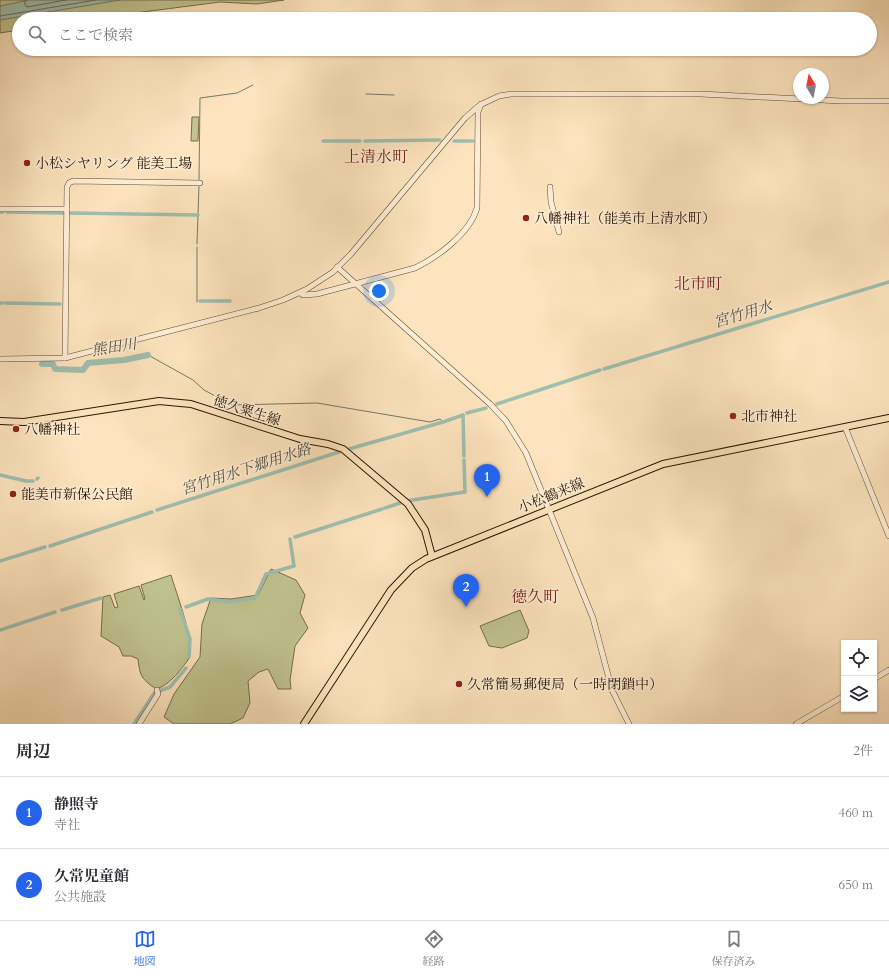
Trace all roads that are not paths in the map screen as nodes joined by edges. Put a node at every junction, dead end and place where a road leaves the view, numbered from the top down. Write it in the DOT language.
graph roads {
  1 [pos="889,101"];
  2 [pos="481,103"];
  3 [pos="200,183"];
  4 [pos="550,187"];
  5 [pos="0,208"];
  6 [pos="67,209"];
  7 [pos="559,232"];
  8 [pos="338,267"];
  9 [pos="357,284"];
  10 [pos="300,293"];
  11 [pos="65,358"];
  12 [pos="0,359"];
  13 [pos="889,418"];
  14 [pos="0,421"];
  15 [pos="845,427"];
  16 [pos="550,508"];
  17 [pos="889,536"];
  18 [pos="432,556"];
  19 [pos="889,670"];
  20 [pos="877,676"];
  21 [pos="157,690"];
  22 [pos="841,698"];
  23 [pos="139,724"];
  24 [pos="304,724"];
  25 [pos="629,724"];
  26 [pos="796,724"];
  1 -- 2 [label="street"];
  2 -- 8 [label="street"];
  2 -- 9 [label="street"];
  3 -- 6 [label="street"];
  4 -- 7 [label="street"];
  5 -- 6 [label="street"];
  6 -- 11 [label="street"];
  8 -- 9 [label="street"];
  8 -- 10 [label="street"];
  9 -- 10 [label="street"];
  9 -- 16 [label="street"];
  10 -- 11 [label="street"];
  11 -- 12 [label="street"];
  13 -- 15 [label="main road, 小松鶴来線"];
  14 -- 18 [label="main road, 徳久粟生線"];
  15 -- 16 [label="main road, 小松鶴来線"];
  15 -- 17 [label="street"];
  16 -- 18 [label="main road, 小松鶴来線"];
  16 -- 25 [label="street"];
  18 -- 24 [label="main road, 小松鶴来線"];
  19 -- 20 [label="street"];
  21 -- 23 [label="street"];
  22 -- 26 [label="street"];
}
